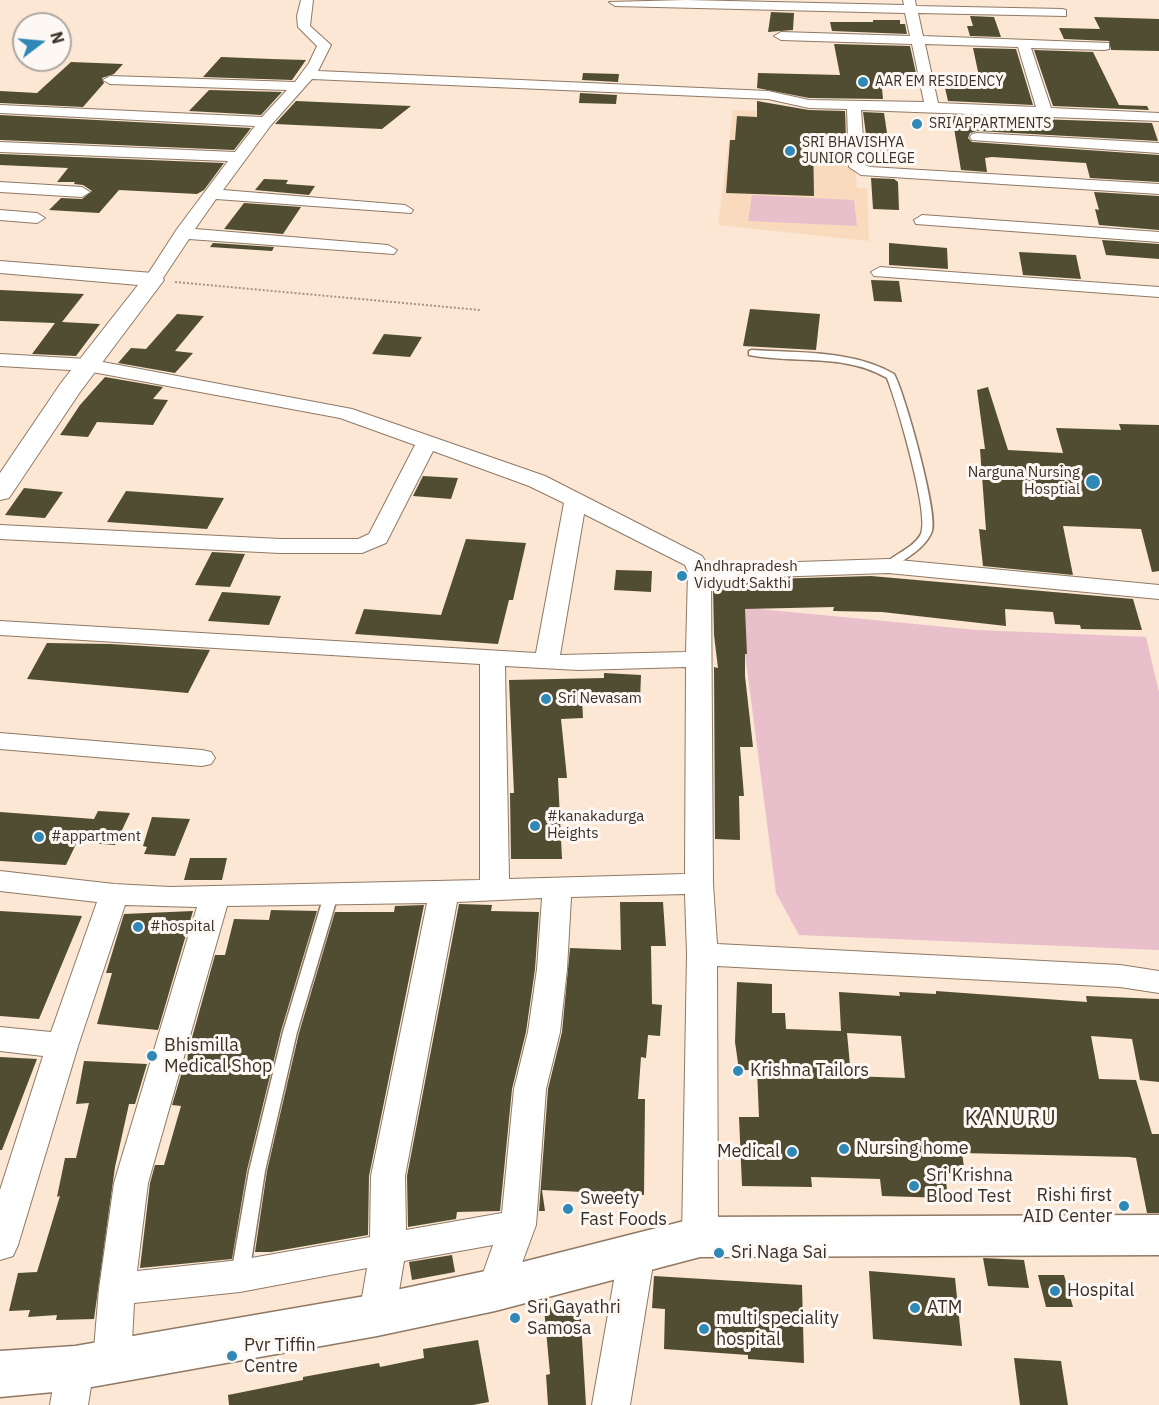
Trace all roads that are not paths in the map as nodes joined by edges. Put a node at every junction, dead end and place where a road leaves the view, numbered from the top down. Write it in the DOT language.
graph roads {
  1 [pos="307,0"];
  2 [pos="615,2"];
  3 [pos="910,5"];
  4 [pos="1062,13"];
  5 [pos="781,36"];
  6 [pos="919,40"];
  7 [pos="1023,43"];
  8 [pos="1104,46"];
  9 [pos="309,75"];
  10 [pos="110,80"];
  11 [pos="297,86"];
  12 [pos="854,105"];
  13 [pos="932,107"];
  14 [pos="0,109"];
  15 [pos="1045,112"];
  16 [pos="1159,117"];
  17 [pos="266,122"];
  18 [pos="976,137"];
  19 [pos="0,147"];
  20 [pos="1159,148"];
  21 [pos="241,157"];
  22 [pos="0,187"];
  23 [pos="1159,189"];
  24 [pos="82,192"];
  25 [pos="215,194"];
  26 [pos="405,210"];
  27 [pos="0,215"];
  28 [pos="37,218"];
  29 [pos="922,220"];
  30 [pos="183,232"];
  31 [pos="1159,237"];
  32 [pos="388,250"];
  33 [pos="0,267"];
  34 [pos="880,272"];
  35 [pos="153,280"];
  36 [pos="1159,292"];
  37 [pos="752,353"];
  38 [pos="0,360"];
  39 [pos="87,365"];
  40 [pos="427,442"];
  41 [pos="0,492"];
  42 [pos="575,502"];
  43 [pos="0,532"];
  44 [pos="888,566"];
  45 [pos="700,572"];
  46 [pos="1159,592"];
  47 [pos="0,628"];
  48 [pos="492,658"];
  49 [pos="698,659"];
  50 [pos="547,661"];
  51 [pos="0,741"];
  52 [pos="202,758"];
  53 [pos="0,881"];
  54 [pos="699,884"];
  55 [pos="495,889"];
  56 [pos="557,889"];
  57 [pos="444,893"];
  58 [pos="114,894"];
  59 [pos="331,895"];
  60 [pos="215,896"];
  61 [pos="702,954"];
  62 [pos="1159,982"];
  63 [pos="0,1039"];
  64 [pos="62,1046"];
  65 [pos="518,1225"];
  66 [pos="1159,1235"];
  67 [pos="700,1238"];
  68 [pos="0,1245"];
  69 [pos="388,1247"];
  70 [pos="637,1252"];
  71 [pos="240,1276"];
  72 [pos="495,1290"];
  73 [pos="377,1315"];
  74 [pos="101,1346"];
  75 [pos="0,1374"];
  76 [pos="612,1405"];
  1 -- 9 [label="street"];
  2 -- 3 [label="street"];
  3 -- 4 [label="street"];
  3 -- 6 [label="street"];
  5 -- 6 [label="street"];
  6 -- 7 [label="street"];
  6 -- 13 [label="street"];
  7 -- 8 [label="street"];
  7 -- 15 [label="street"];
  9 -- 11 [label="street"];
  9 -- 12 [label="street"];
  10 -- 11 [label="street"];
  11 -- 17 [label="street"];
  12 -- 13 [label="street"];
  12 -- 23 [label="street"];
  13 -- 15 [label="street"];
  14 -- 17 [label="street"];
  15 -- 16 [label="street"];
  17 -- 21 [label="street"];
  18 -- 20 [label="street"];
  19 -- 21 [label="street"];
  21 -- 25 [label="street"];
  22 -- 24 [label="street"];
  25 -- 26 [label="street"];
  25 -- 30 [label="street"];
  27 -- 28 [label="street"];
  29 -- 31 [label="street"];
  30 -- 32 [label="street"];
  30 -- 35 [label="street"];
  33 -- 35 [label="street"];
  34 -- 36 [label="street"];
  35 -- 39 [label="street"];
  37 -- 44 [label="lane"];
  38 -- 39 [label="street"];
  39 -- 40 [label="street"];
  39 -- 41 [label="street"];
  40 -- 42 [label="street"];
  40 -- 43 [label="street"];
  42 -- 45 [label="street"];
  42 -- 50 [label="street"];
  44 -- 45 [label="street"];
  44 -- 46 [label="street"];
  45 -- 49 [label="street"];
  47 -- 48 [label="street"];
  48 -- 50 [label="street"];
  48 -- 55 [label="street"];
  49 -- 50 [label="street"];
  49 -- 54 [label="street"];
  51 -- 52 [label="street"];
  53 -- 58 [label="street"];
  54 -- 56 [label="street"];
  54 -- 61 [label="street"];
  55 -- 56 [label="street"];
  55 -- 57 [label="street"];
  56 -- 65 [label="street"];
  57 -- 59 [label="street"];
  57 -- 69 [label="street"];
  58 -- 60 [label="street"];
  58 -- 64 [label="street"];
  59 -- 60 [label="street"];
  59 -- 71 [label="lane"];
  60 -- 74 [label="street"];
  61 -- 62 [label="street"];
  61 -- 67 [label="street"];
  63 -- 64 [label="street"];
  64 -- 68 [label="street"];
  65 -- 69 [label="street"];
  65 -- 72 [label="street"];
  66 -- 67 [label="main road"];
  67 -- 70 [label="main road"];
  69 -- 71 [label="street"];
  69 -- 73 [label="street"];
  70 -- 72 [label="main road"];
  70 -- 76 [label="street"];
  71 -- 74 [label="street"];
  72 -- 73 [label="main road"];
  73 -- 74 [label="main road"];
  74 -- 75 [label="main road"];
}
